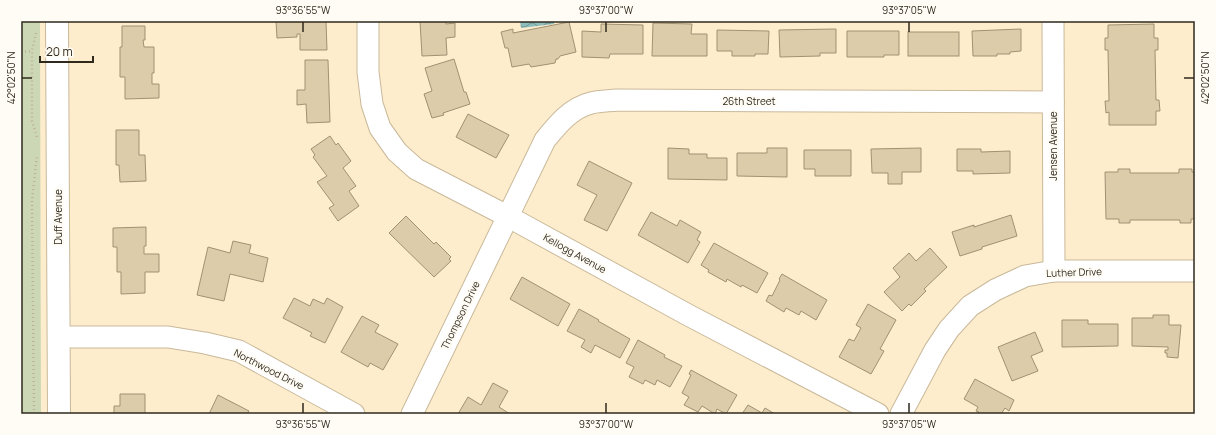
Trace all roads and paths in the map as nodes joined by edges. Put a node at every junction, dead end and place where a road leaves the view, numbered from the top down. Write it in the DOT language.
graph roads {
  1 [pos="57,21"];
  2 [pos="368,21"];
  3 [pos="1053,21"];
  4 [pos="37,27"];
  5 [pos="32,51"];
  6 [pos="21,52"];
  7 [pos="1053,102"];
  8 [pos="37,139"];
  9 [pos="37,153"];
  10 [pos="509,217"];
  11 [pos="1054,271"];
  12 [pos="1195,271"];
  13 [pos="59,337"];
  14 [pos="34,414"];
  15 [pos="59,414"];
  16 [pos="354,414"];
  17 [pos="412,414"];
  18 [pos="878,414"];
  19 [pos="901,414"];
  1 -- 13 [label="main road, Duff Avenue"];
  2 -- 10 [label="street, Kellogg Avenue"];
  3 -- 7 [label="street, Jensen Avenue"];
  4 -- 5 [label="path"];
  5 -- 6 [label="path"];
  5 -- 8 [label="path"];
  7 -- 10 [label="street, 26th Street"];
  7 -- 11 [label="street, Jensen Avenue"];
  9 -- 14 [label="path"];
  10 -- 17 [label="street, Thompson Drive"];
  10 -- 18 [label="street, Kellogg Avenue"];
  11 -- 12 [label="street, Luther Drive"];
  11 -- 19 [label="street, Luther Drive"];
  13 -- 15 [label="main road, Duff Avenue"];
  13 -- 16 [label="street, Northwood Drive"];
}
